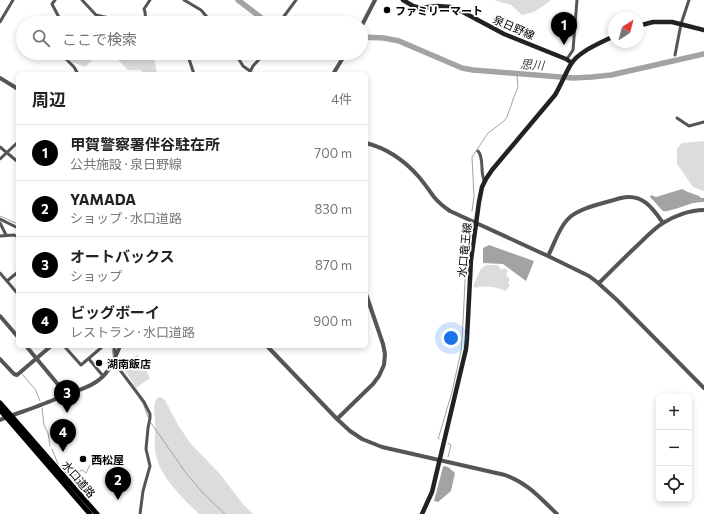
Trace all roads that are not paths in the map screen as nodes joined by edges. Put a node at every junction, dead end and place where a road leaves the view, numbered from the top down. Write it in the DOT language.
graph roads {
  1 [pos="13,0"];
  2 [pos="55,0"];
  3 [pos="82,0"];
  4 [pos="150,0"];
  5 [pos="184,0"];
  6 [pos="296,0"];
  7 [pos="375,0"];
  8 [pos="402,0"];
  9 [pos="577,0"];
  10 [pos="689,0"];
  11 [pos="58,16"];
  12 [pos="100,16"];
  13 [pos="145,16"];
  14 [pos="206,16"];
  15 [pos="284,16"];
  16 [pos="367,16"];
  17 [pos="0,22"];
  18 [pos="644,24"];
  19 [pos="681,24"];
  20 [pos="704,30"];
  21 [pos="608,39"];
  22 [pos="676,55"];
  23 [pos="567,59"];
  24 [pos="67,60"];
  25 [pos="189,60"];
  26 [pos="239,60"];
  27 [pos="258,60"];
  28 [pos="342,60"];
  29 [pos="572,62"];
  30 [pos="77,72"];
  31 [pos="193,72"];
  32 [pos="250,72"];
  33 [pos="334,72"];
  34 [pos="0,78"];
  35 [pos="16,88"];
  36 [pos="677,118"];
  37 [pos="704,122"];
  38 [pos="16,144"];
  39 [pos="368,144"];
  40 [pos="0,147"];
  41 [pos="478,151"];
  42 [pos="7,153"];
  43 [pos="0,159"];
  44 [pos="16,160"];
  45 [pos="485,182"];
  46 [pos="704,210"];
  47 [pos="0,219"];
  48 [pos="0,223"];
  49 [pos="662,223"];
  50 [pos="476,224"];
  51 [pos="16,227"];
  52 [pos="6,235"];
  53 [pos="0,236"];
  54 [pos="16,236"];
  55 [pos="548,256"];
  56 [pos="0,273"];
  57 [pos="16,274"];
  58 [pos="7,281"];
  59 [pos="600,283"];
  60 [pos="16,292"];
  61 [pos="368,300"];
  62 [pos="0,316"];
  63 [pos="16,335"];
  64 [pos="28,348"];
  65 [pos="49,348"];
  66 [pos="66,348"];
  67 [pos="101,348"];
  68 [pos="114,348"];
  69 [pos="119,348"];
  70 [pos="269,348"];
  71 [pos="37,358"];
  72 [pos="115,358"];
  73 [pos="0,359"];
  74 [pos="89,359"];
  75 [pos="103,376"];
  76 [pos="704,388"];
  77 [pos="66,394"];
  78 [pos="0,403"];
  79 [pos="0,410"];
  80 [pos="8,416"];
  81 [pos="337,419"];
  82 [pos="0,420"];
  83 [pos="439,460"];
  84 [pos="90,514"];
  85 [pos="97,514"];
  86 [pos="140,514"];
  87 [pos="422,514"];
  88 [pos="557,514"];
  1 -- 17 [label="street"];
  2 -- 11 [label="street"];
  3 -- 12 [label="street"];
  4 -- 13 [label="street"];
  5 -- 14 [label="street"];
  6 -- 15 [label="street"];
  7 -- 16 [label="street"];
  8 -- 23 [label="main road, 泉日野線"];
  9 -- 23 [label="street"];
  10 -- 19 [label="street"];
  18 -- 19 [label="main road"];
  19 -- 20 [label="main road"];
  19 -- 22 [label="street"];
  21 -- 29 [label="main road, 水口竜王線"];
  23 -- 29 [label="main road, 泉日野線"];
  24 -- 30 [label="street"];
  25 -- 31 [label="street"];
  26 -- 32 [label="street"];
  27 -- 32 [label="street"];
  28 -- 33 [label="street"];
  29 -- 45 [label="main road, 水口竜王線"];
  34 -- 35 [label="street"];
  36 -- 37 [label="street"];
  38 -- 42 [label="street"];
  39 -- 50 [label="street"];
  40 -- 42 [label="street"];
  41 -- 45 [label="street"];
  42 -- 43 [label="street"];
  42 -- 44 [label="street"];
  45 -- 50 [label="main road, 水口竜王線"];
  46 -- 49 [label="street"];
  47 -- 51 [label="street"];
  48 -- 52 [label="street"];
  49 -- 55 [label="street"];
  49 -- 59 [label="street"];
  50 -- 55 [label="street"];
  50 -- 83 [label="main road, 水口竜王線"];
  52 -- 53 [label="street"];
  52 -- 54 [label="street"];
  55 -- 59 [label="street"];
  56 -- 58 [label="street"];
  57 -- 58 [label="street"];
  58 -- 60 [label="street"];
  59 -- 76 [label="street"];
  61 -- 81 [label="street"];
  62 -- 63 [label="street"];
  64 -- 71 [label="street"];
  65 -- 71 [label="street"];
  66 -- 74 [label="street"];
  67 -- 74 [label="street"];
  68 -- 72 [label="street"];
  69 -- 72 [label="street"];
  70 -- 81 [label="street"];
  71 -- 73 [label="street"];
  71 -- 77 [label="street"];
  72 -- 75 [label="street"];
  72 -- 86 [label="street"];
  74 -- 75 [label="street"];
  75 -- 77 [label="street"];
  77 -- 80 [label="street"];
  78 -- 80 [label="highway, 水口道路"];
  79 -- 80 [label="highway, 水口道路"];
  80 -- 82 [label="street"];
  80 -- 84 [label="highway, 水口道路"];
  80 -- 85 [label="highway, 水口道路"];
  81 -- 83 [label="street"];
  83 -- 87 [label="main road, 水口竜王線"];
  83 -- 88 [label="street"];
}
